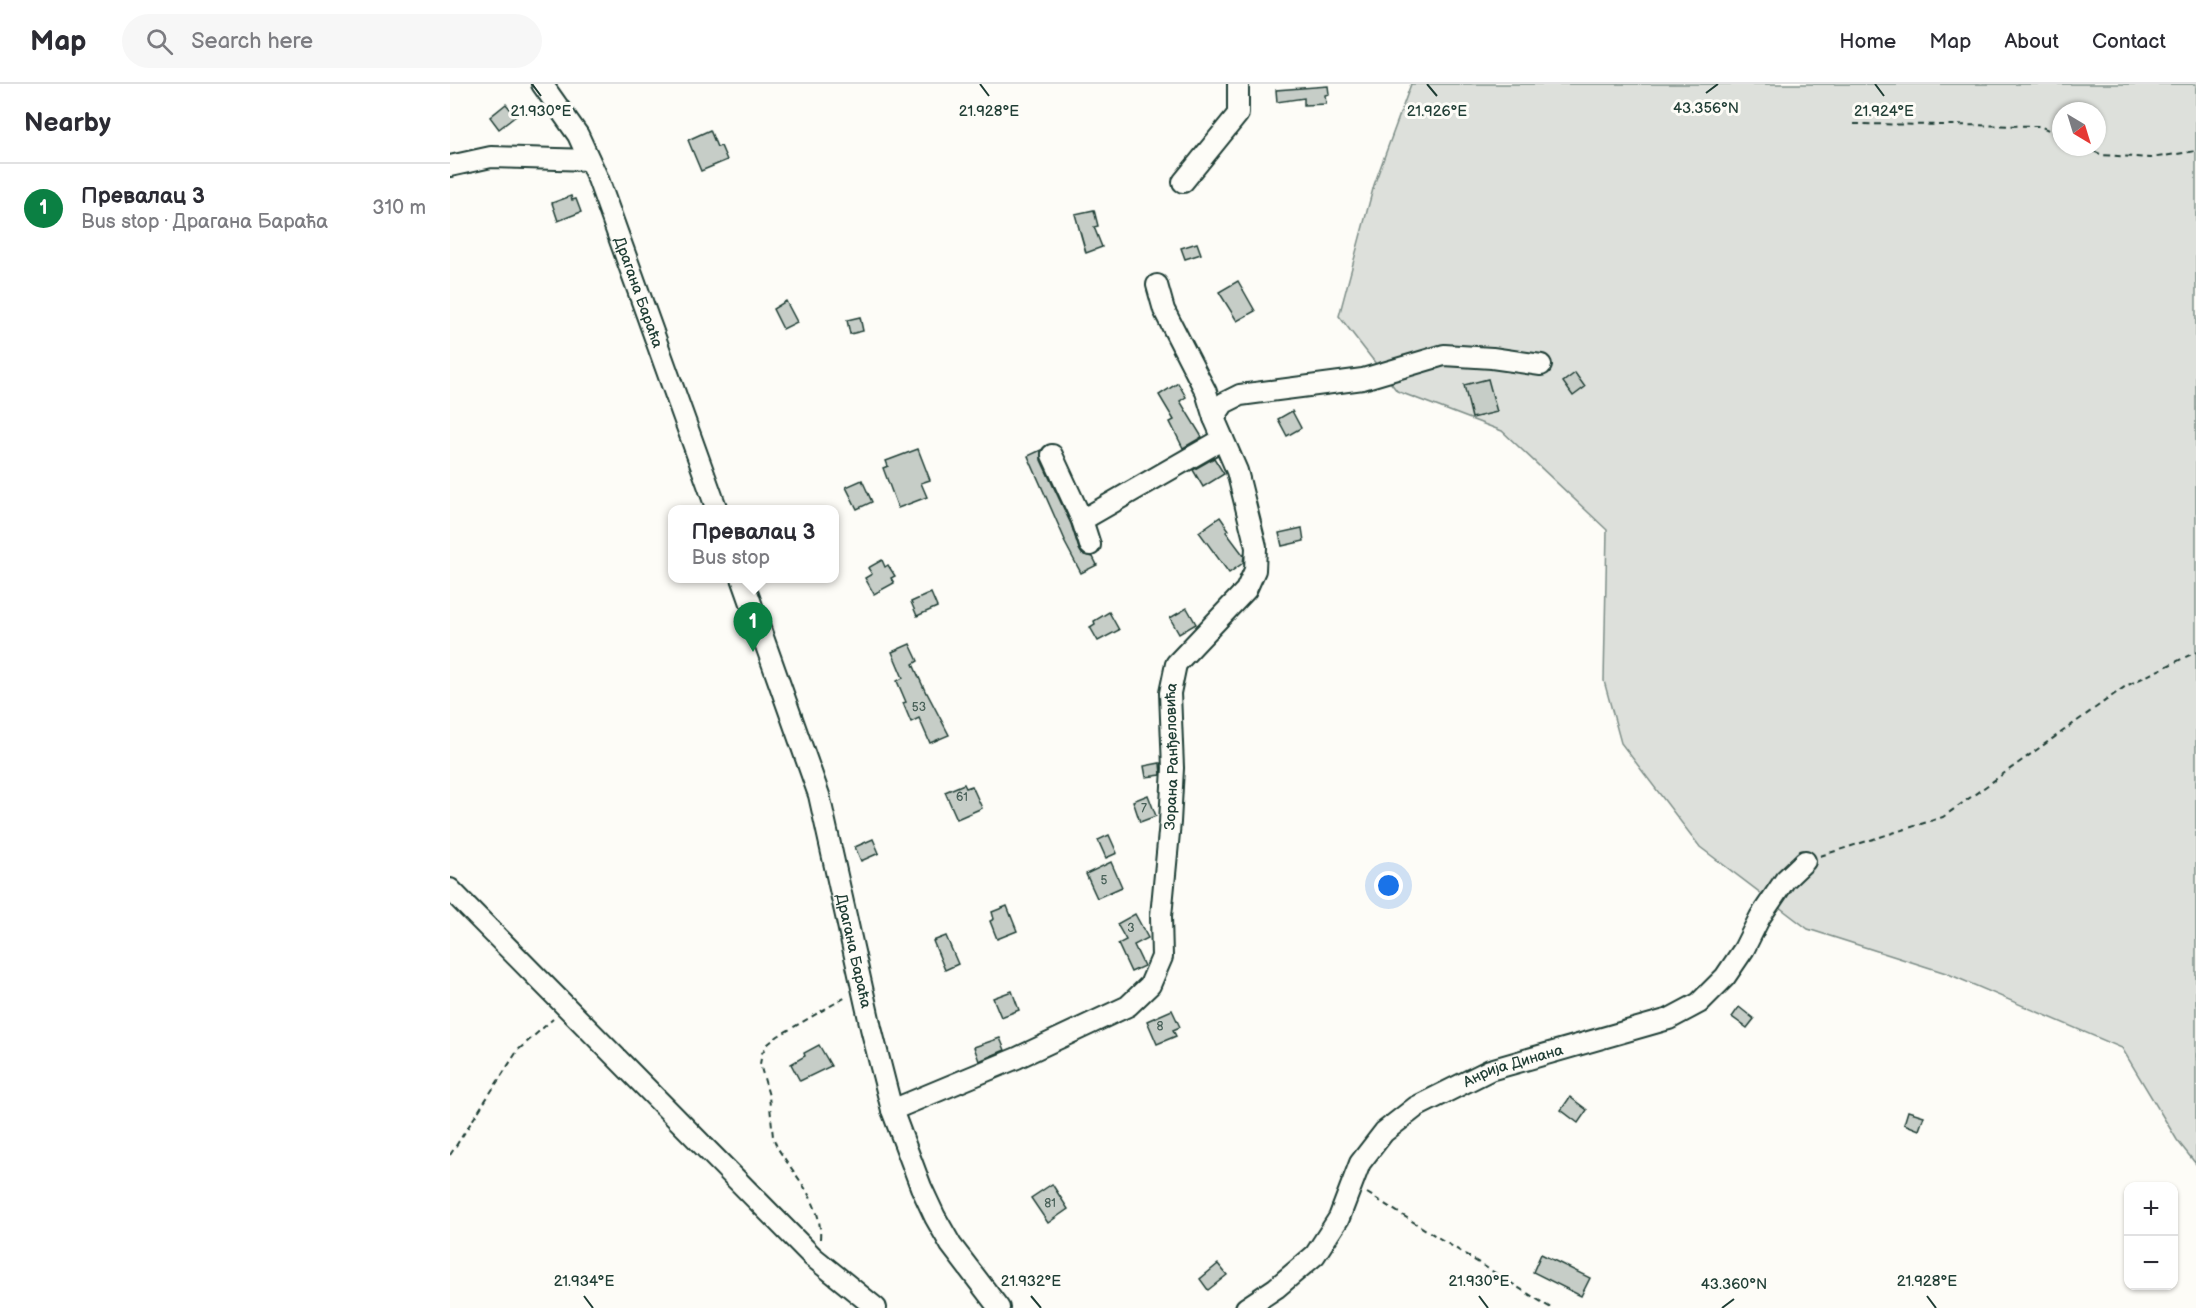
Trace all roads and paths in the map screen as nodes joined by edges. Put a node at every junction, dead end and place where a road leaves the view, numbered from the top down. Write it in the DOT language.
graph roads {
  1 [pos="542,84"];
  2 [pos="1238,84"];
  3 [pos="1854,124"];
  4 [pos="2052,132"];
  5 [pos="2196,151"];
  6 [pos="2106,155"];
  7 [pos="589,160"];
  8 [pos="450,166"];
  9 [pos="1182,182"];
  10 [pos="1157,285"];
  11 [pos="1541,365"];
  12 [pos="1214,418"];
  13 [pos="1223,439"];
  14 [pos="1052,455"];
  15 [pos="715,505"];
  16 [pos="1082,520"];
  17 [pos="1090,545"];
  18 [pos="743,583"];
  19 [pos="2196,652"];
  20 [pos="1805,861"];
  21 [pos="450,890"];
  22 [pos="862,988"];
  23 [pos="567,1007"];
  24 [pos="892,1110"];
  25 [pos="450,1155"];
  26 [pos="1350,1187"];
  27 [pos="813,1257"];
  28 [pos="876,1308"];
  29 [pos="999,1308"];
  30 [pos="1246,1308"];
  31 [pos="1551,1308"];
  1 -- 7 [label="street, Драгана Бараћа"];
  2 -- 9 [label="street"];
  3 -- 4 [label="path"];
  5 -- 6 [label="path"];
  7 -- 8 [label="street"];
  7 -- 15 [label="street, Драгана Бараћа"];
  10 -- 12 [label="street, Зорана Ранђеловића"];
  11 -- 12 [label="street"];
  12 -- 13 [label="street, Зорана Ранђеловића"];
  13 -- 16 [label="street"];
  13 -- 24 [label="street, Зорана Ранђеловића"];
  14 -- 16 [label="street"];
  16 -- 17 [label="street"];
  18 -- 22 [label="street, Драгана Бараћа"];
  19 -- 20 [label="path"];
  20 -- 26 [label="street, Анрија Динана"];
  21 -- 23 [label="street"];
  22 -- 24 [label="street, Драгана Бараћа"];
  22 -- 27 [label="path"];
  23 -- 25 [label="path"];
  23 -- 27 [label="street"];
  24 -- 29 [label="street, Драгана Бараћа"];
  26 -- 30 [label="street, Анрија Динана"];
  26 -- 31 [label="path"];
  27 -- 28 [label="street"];
}
